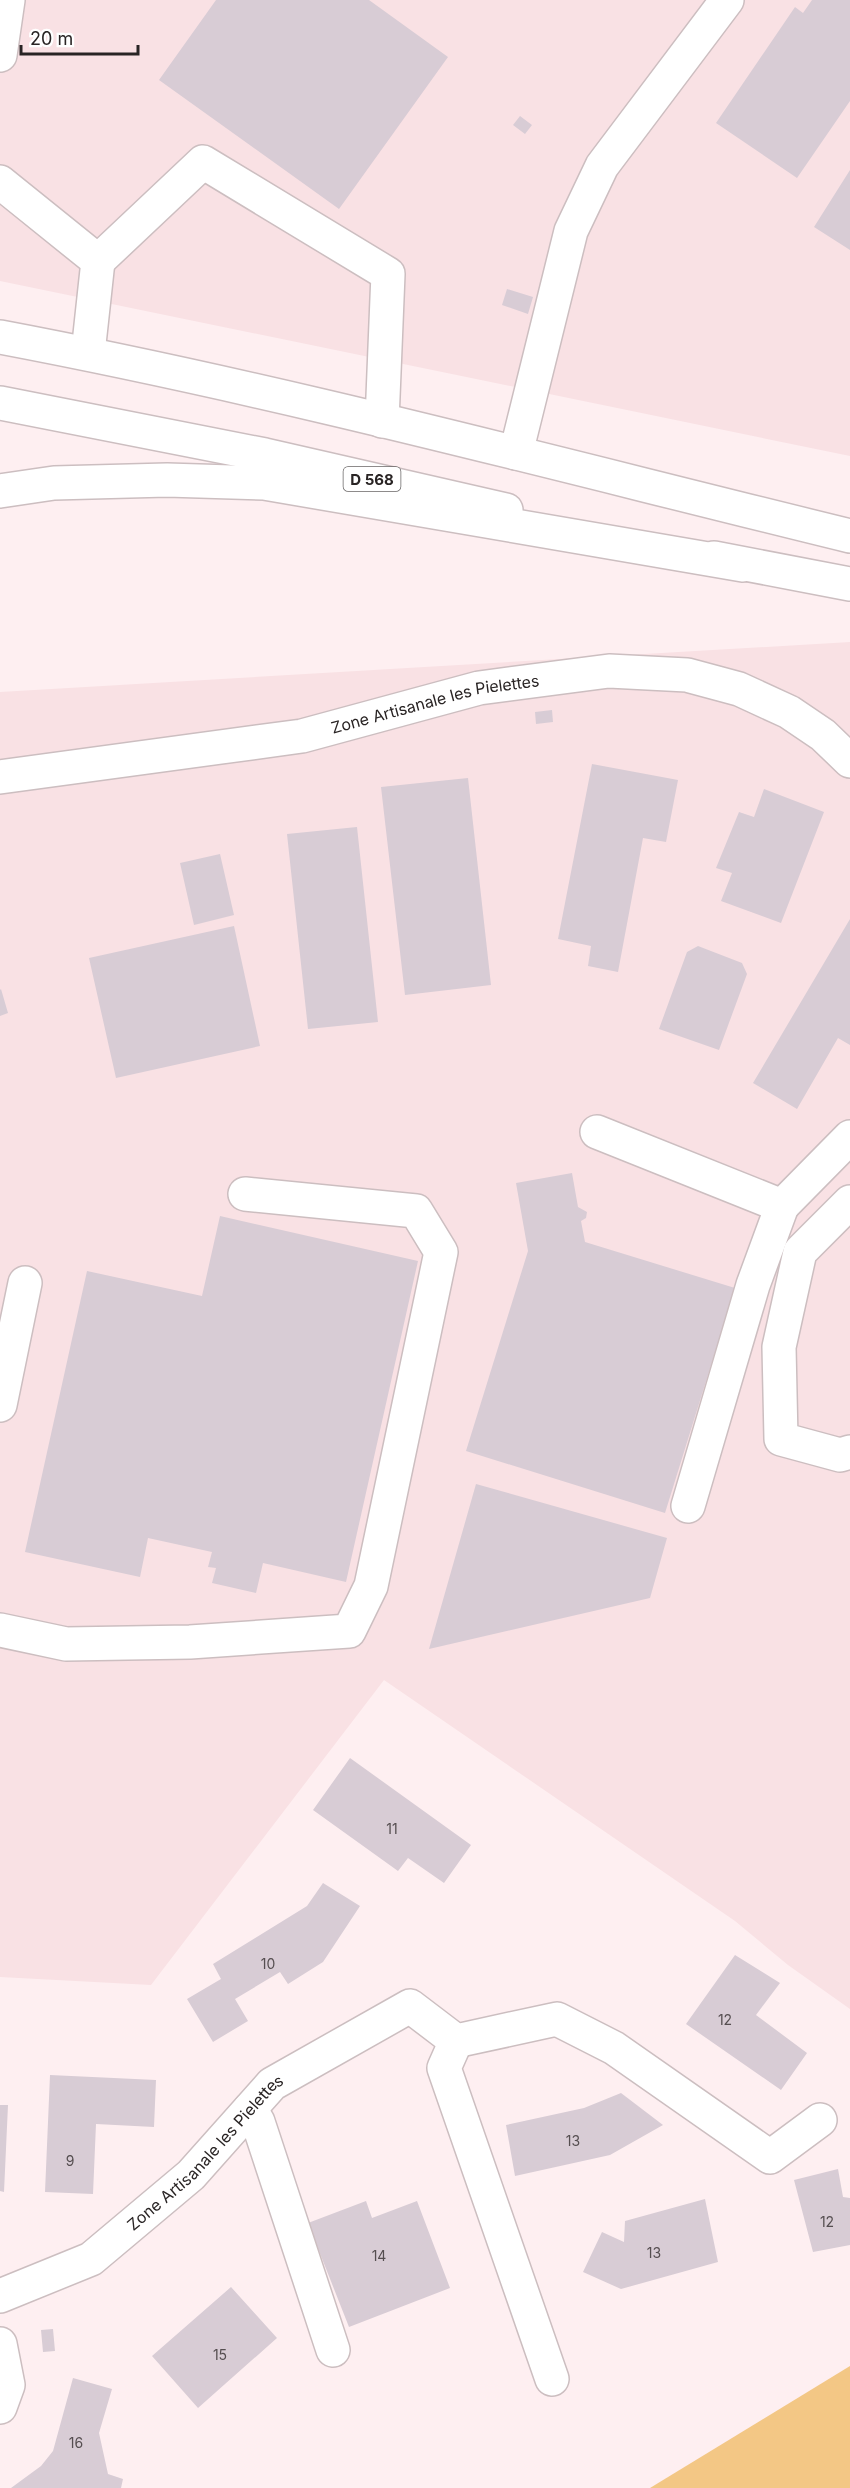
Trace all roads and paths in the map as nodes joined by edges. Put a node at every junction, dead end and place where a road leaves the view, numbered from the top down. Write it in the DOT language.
graph roads {
  1 [pos="8,0"];
  2 [pos="727,0"];
  3 [pos="0,55"];
  4 [pos="0,182"];
  5 [pos="98,261"];
  6 [pos="0,337"];
  7 [pos="88,353"];
  8 [pos="0,403"];
  9 [pos="382,421"];
  10 [pos="516,453"];
  11 [pos="0,491"];
  12 [pos="850,536"];
  13 [pos="743,565"];
  14 [pos="850,584"];
  15 [pos="850,761"];
  16 [pos="0,777"];
  17 [pos="597,1132"];
  18 [pos="850,1137"];
  19 [pos="245,1194"];
  20 [pos="850,1202"];
  21 [pos="782,1206"];
  22 [pos="25,1283"];
  23 [pos="0,1405"];
  24 [pos="850,1452"];
  25 [pos="688,1506"];
  26 [pos="0,1630"];
  27 [pos="456,2041"];
  28 [pos="250,2109"];
  29 [pos="820,2120"];
  30 [pos="0,2296"];
  31 [pos="0,2344"];
  32 [pos="333,2350"];
  33 [pos="552,2379"];
  34 [pos="0,2408"];
  1 -- 3 [label="main road"];
  2 -- 10 [label="main road"];
  4 -- 5 [label="main road"];
  5 -- 7 [label="main road"];
  5 -- 9 [label="main road"];
  6 -- 7 [label="main road"];
  7 -- 9 [label="main road"];
  8 -- 13 [label="main road, D 568"];
  9 -- 10 [label="main road"];
  10 -- 12 [label="main road"];
  11 -- 13 [label="main road"];
  13 -- 14 [label="main road, D 568"];
  15 -- 16 [label="main road, Zone Artisanale les Pielettes"];
  17 -- 21 [label="main road"];
  18 -- 21 [label="main road"];
  19 -- 26 [label="main road"];
  20 -- 24 [label="main road"];
  21 -- 25 [label="main road"];
  22 -- 23 [label="main road"];
  27 -- 28 [label="main road, Zone Artisanale les Pielettes"];
  27 -- 29 [label="main road"];
  27 -- 33 [label="main road"];
  28 -- 30 [label="main road, Zone Artisanale les Pielettes"];
  28 -- 32 [label="main road"];
  31 -- 34 [label="main road"];
}
